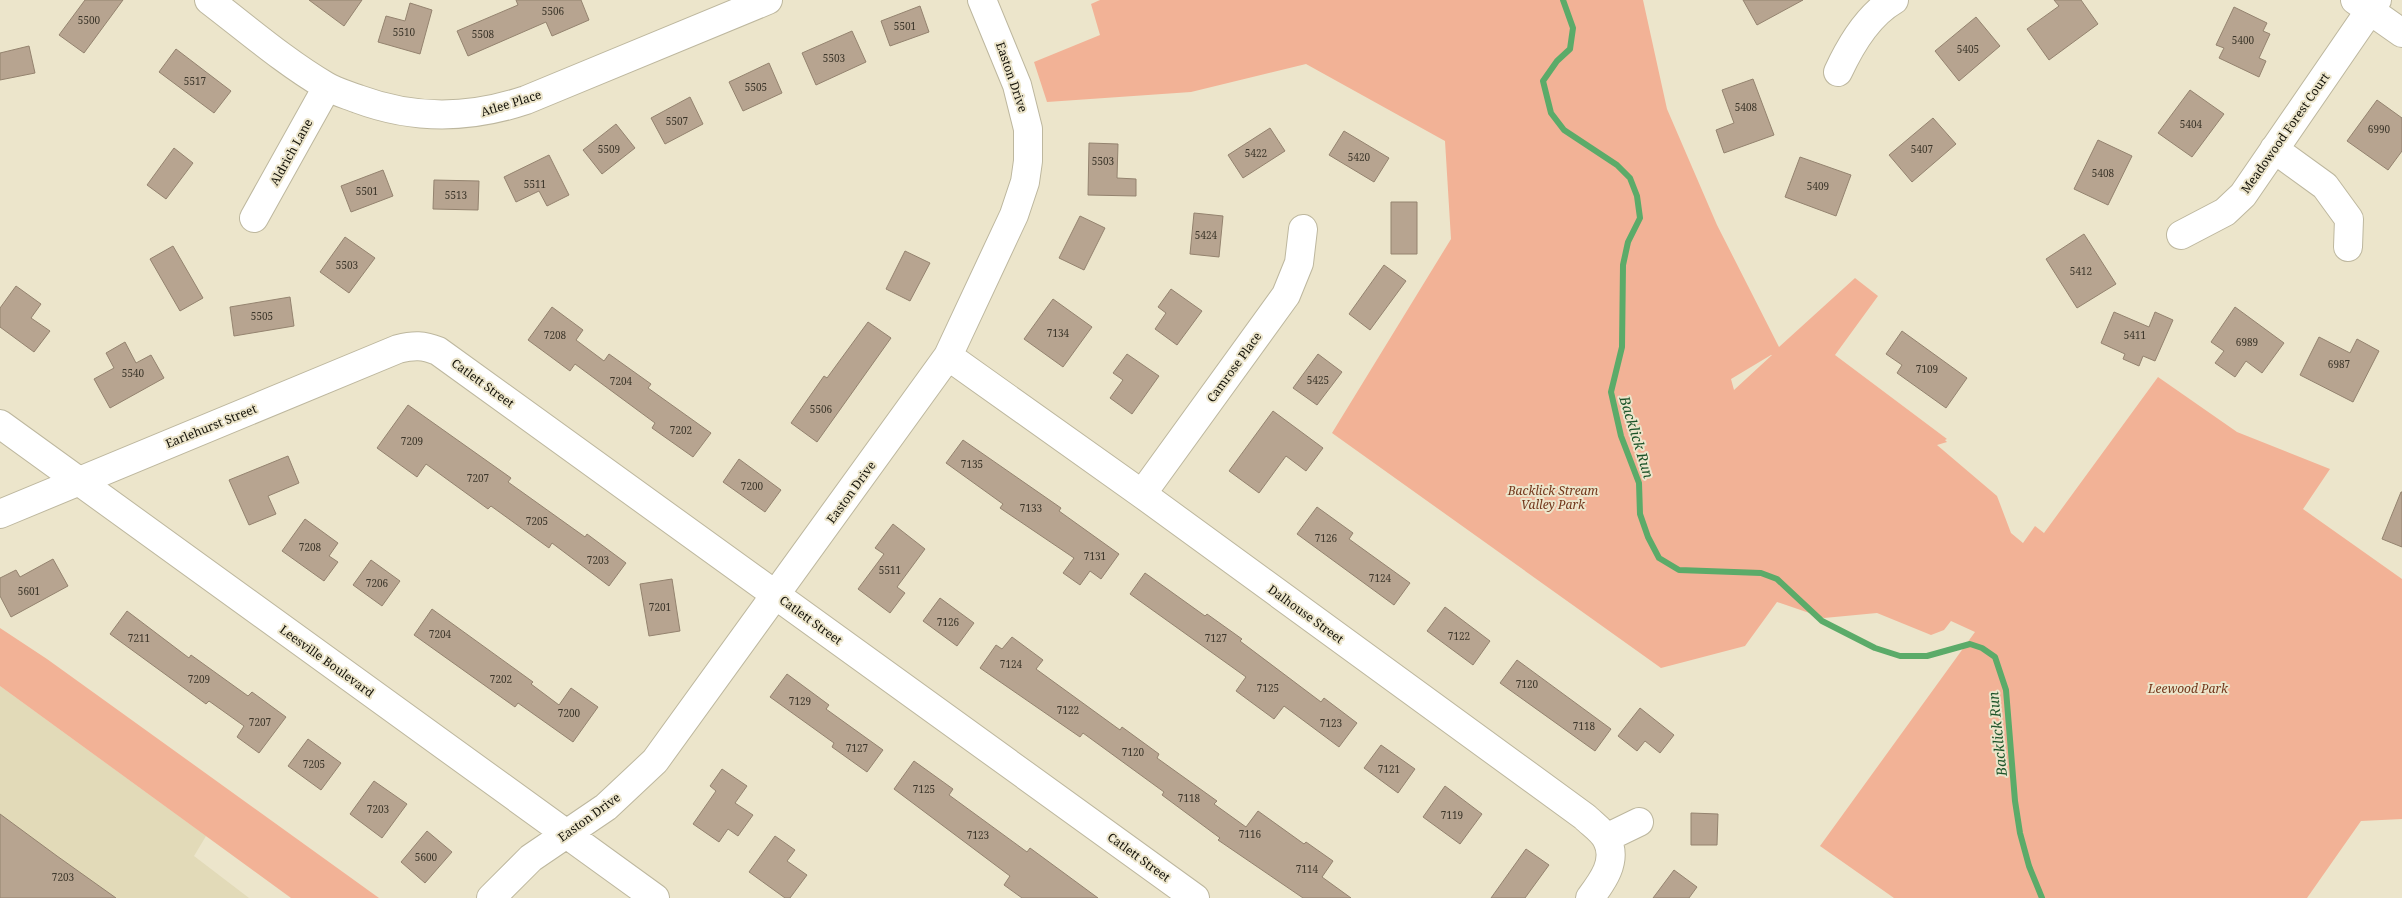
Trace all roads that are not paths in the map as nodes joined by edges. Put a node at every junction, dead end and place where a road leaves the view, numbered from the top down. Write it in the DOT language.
graph roads {
  1 [pos="209,0"];
  2 [pos="768,0"];
  3 [pos="982,0"];
  4 [pos="1894,0"];
  5 [pos="2367,3"];
  6 [pos="2402,33"];
  7 [pos="1838,72"];
  8 [pos="327,87"];
  9 [pos="2274,149"];
  10 [pos="254,218"];
  11 [pos="1303,229"];
  12 [pos="2180,235"];
  13 [pos="2348,247"];
  14 [pos="424,345"];
  15 [pos="948,356"];
  16 [pos="0,424"];
  17 [pos="78,481"];
  18 [pos="1142,494"];
  19 [pos="0,514"];
  20 [pos="777,595"];
  21 [pos="1639,822"];
  22 [pos="566,834"];
  23 [pos="1606,838"];
  24 [pos="491,898"];
  25 [pos="655,898"];
  26 [pos="1195,898"];
  27 [pos="1590,898"];
  1 -- 8 [label="street, Atlee Place"];
  2 -- 8 [label="street, Atlee Place"];
  3 -- 15 [label="street, Easton Drive"];
  4 -- 7 [label="street"];
  5 -- 6 [label="street"];
  5 -- 9 [label="street, Meadowood Forest Court"];
  8 -- 10 [label="street, Aldrich Lane"];
  9 -- 12 [label="street, Meadowood Forest Court"];
  9 -- 13 [label="street"];
  11 -- 18 [label="street, Camrose Place"];
  14 -- 17 [label="street, Earlehurst Street"];
  14 -- 20 [label="street, Catlett Street"];
  15 -- 18 [label="street, Dalhouse Street"];
  15 -- 20 [label="street, Easton Drive"];
  16 -- 17 [label="street, Leesville Boulevard"];
  17 -- 19 [label="street, Earlehurst Street"];
  17 -- 22 [label="street, Leesville Boulevard"];
  18 -- 23 [label="street, Dalhouse Street"];
  20 -- 22 [label="street, Easton Drive"];
  20 -- 26 [label="street, Catlett Street"];
  21 -- 23 [label="street"];
  22 -- 24 [label="street, Easton Drive"];
  22 -- 25 [label="street, Leesville Boulevard"];
  23 -- 27 [label="street"];
}
